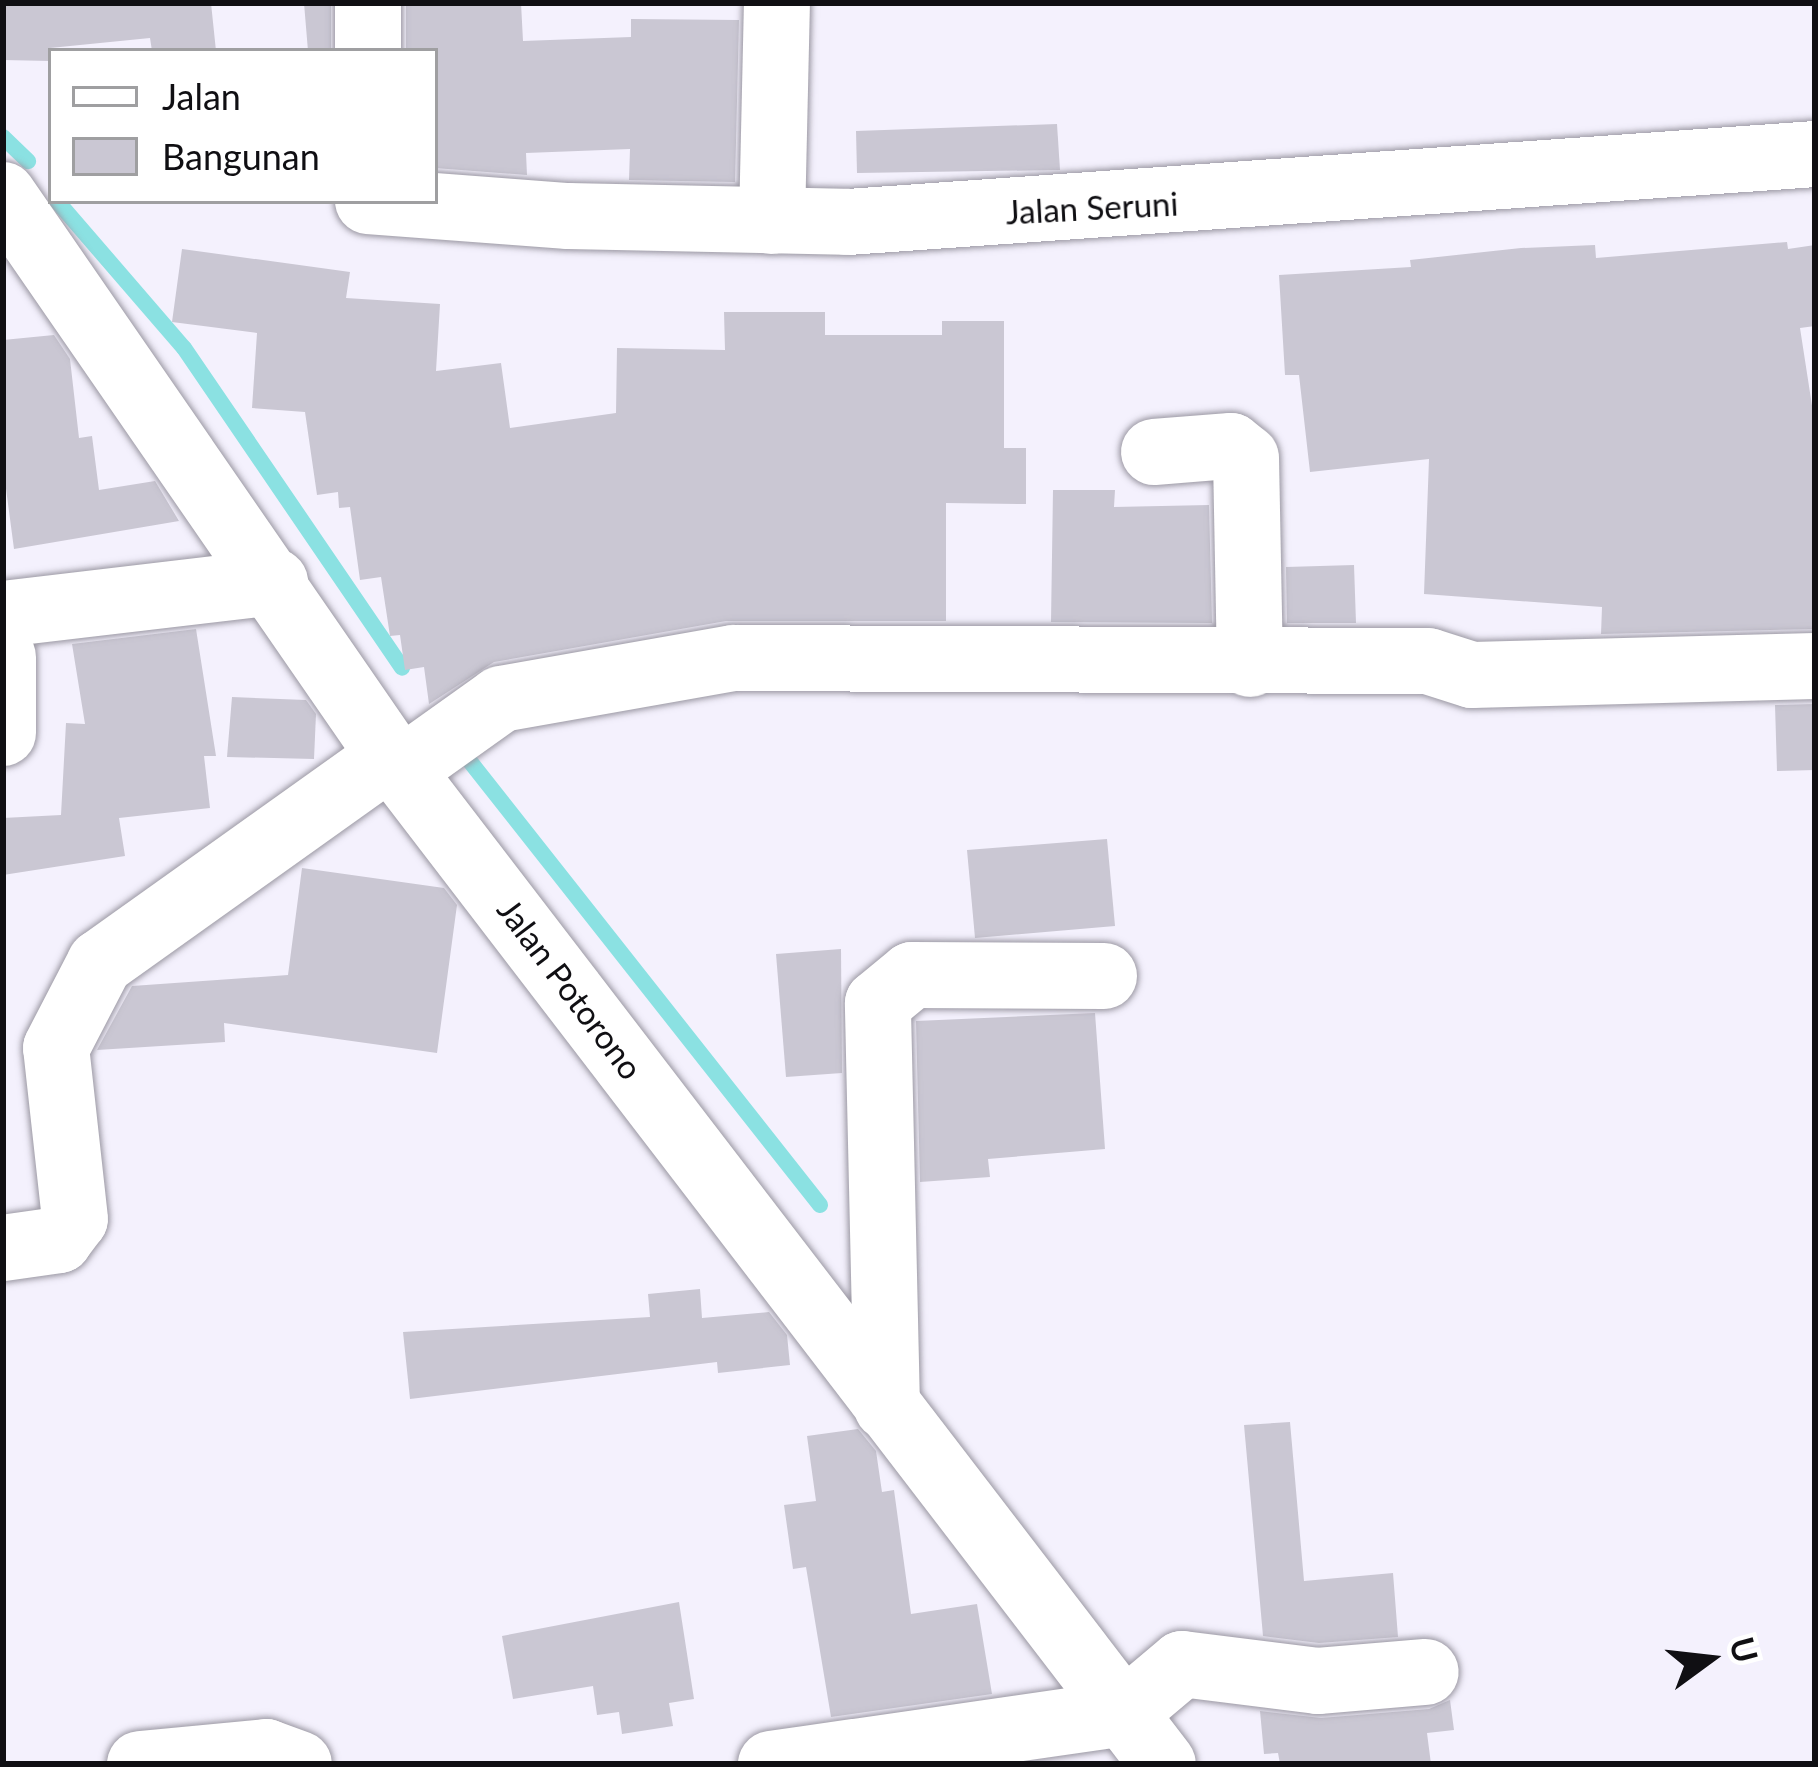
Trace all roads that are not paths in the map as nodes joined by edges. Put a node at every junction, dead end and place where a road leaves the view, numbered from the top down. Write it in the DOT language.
graph roads {
  1 [pos="368,3"];
  2 [pos="777,3"];
  3 [pos="368,48"];
  4 [pos="1815,154"];
  5 [pos="48,184"];
  6 [pos="3,195"];
  7 [pos="429,204"];
  8 [pos="772,221"];
  9 [pos="1154,452"];
  10 [pos="275,582"];
  11 [pos="3,614"];
  12 [pos="3,657"];
  13 [pos="1250,664"];
  14 [pos="1815,666"];
  15 [pos="3,733"];
  16 [pos="397,763"];
  17 [pos="1104,976"];
  18 [pos="30,1049"];
  19 [pos="3,1247"];
  20 [pos="887,1407"];
  21 [pos="1426,1672"];
  22 [pos="1124,1713"];
  23 [pos="140,1764"];
  24 [pos="299,1764"];
  25 [pos="771,1764"];
  26 [pos="1163,1764"];
  1 -- 3 [label="street"];
  2 -- 8 [label="street"];
  4 -- 8 [label="street, Jalan Seruni"];
  5 -- 6 [label="street"];
  6 -- 10 [label="street, Jalan Potorono"];
  7 -- 8 [label="street, Jalan Seruni"];
  9 -- 13 [label="street"];
  10 -- 11 [label="street"];
  10 -- 16 [label="street, Jalan Potorono"];
  12 -- 15 [label="street"];
  13 -- 14 [label="street"];
  13 -- 16 [label="street"];
  16 -- 18 [label="street"];
  16 -- 20 [label="street, Jalan Potorono"];
  17 -- 20 [label="street"];
  18 -- 19 [label="street"];
  20 -- 22 [label="street, Jalan Potorono"];
  21 -- 22 [label="street"];
  22 -- 25 [label="street"];
  22 -- 26 [label="street, Jalan Potorono"];
  23 -- 24 [label="street"];
}
